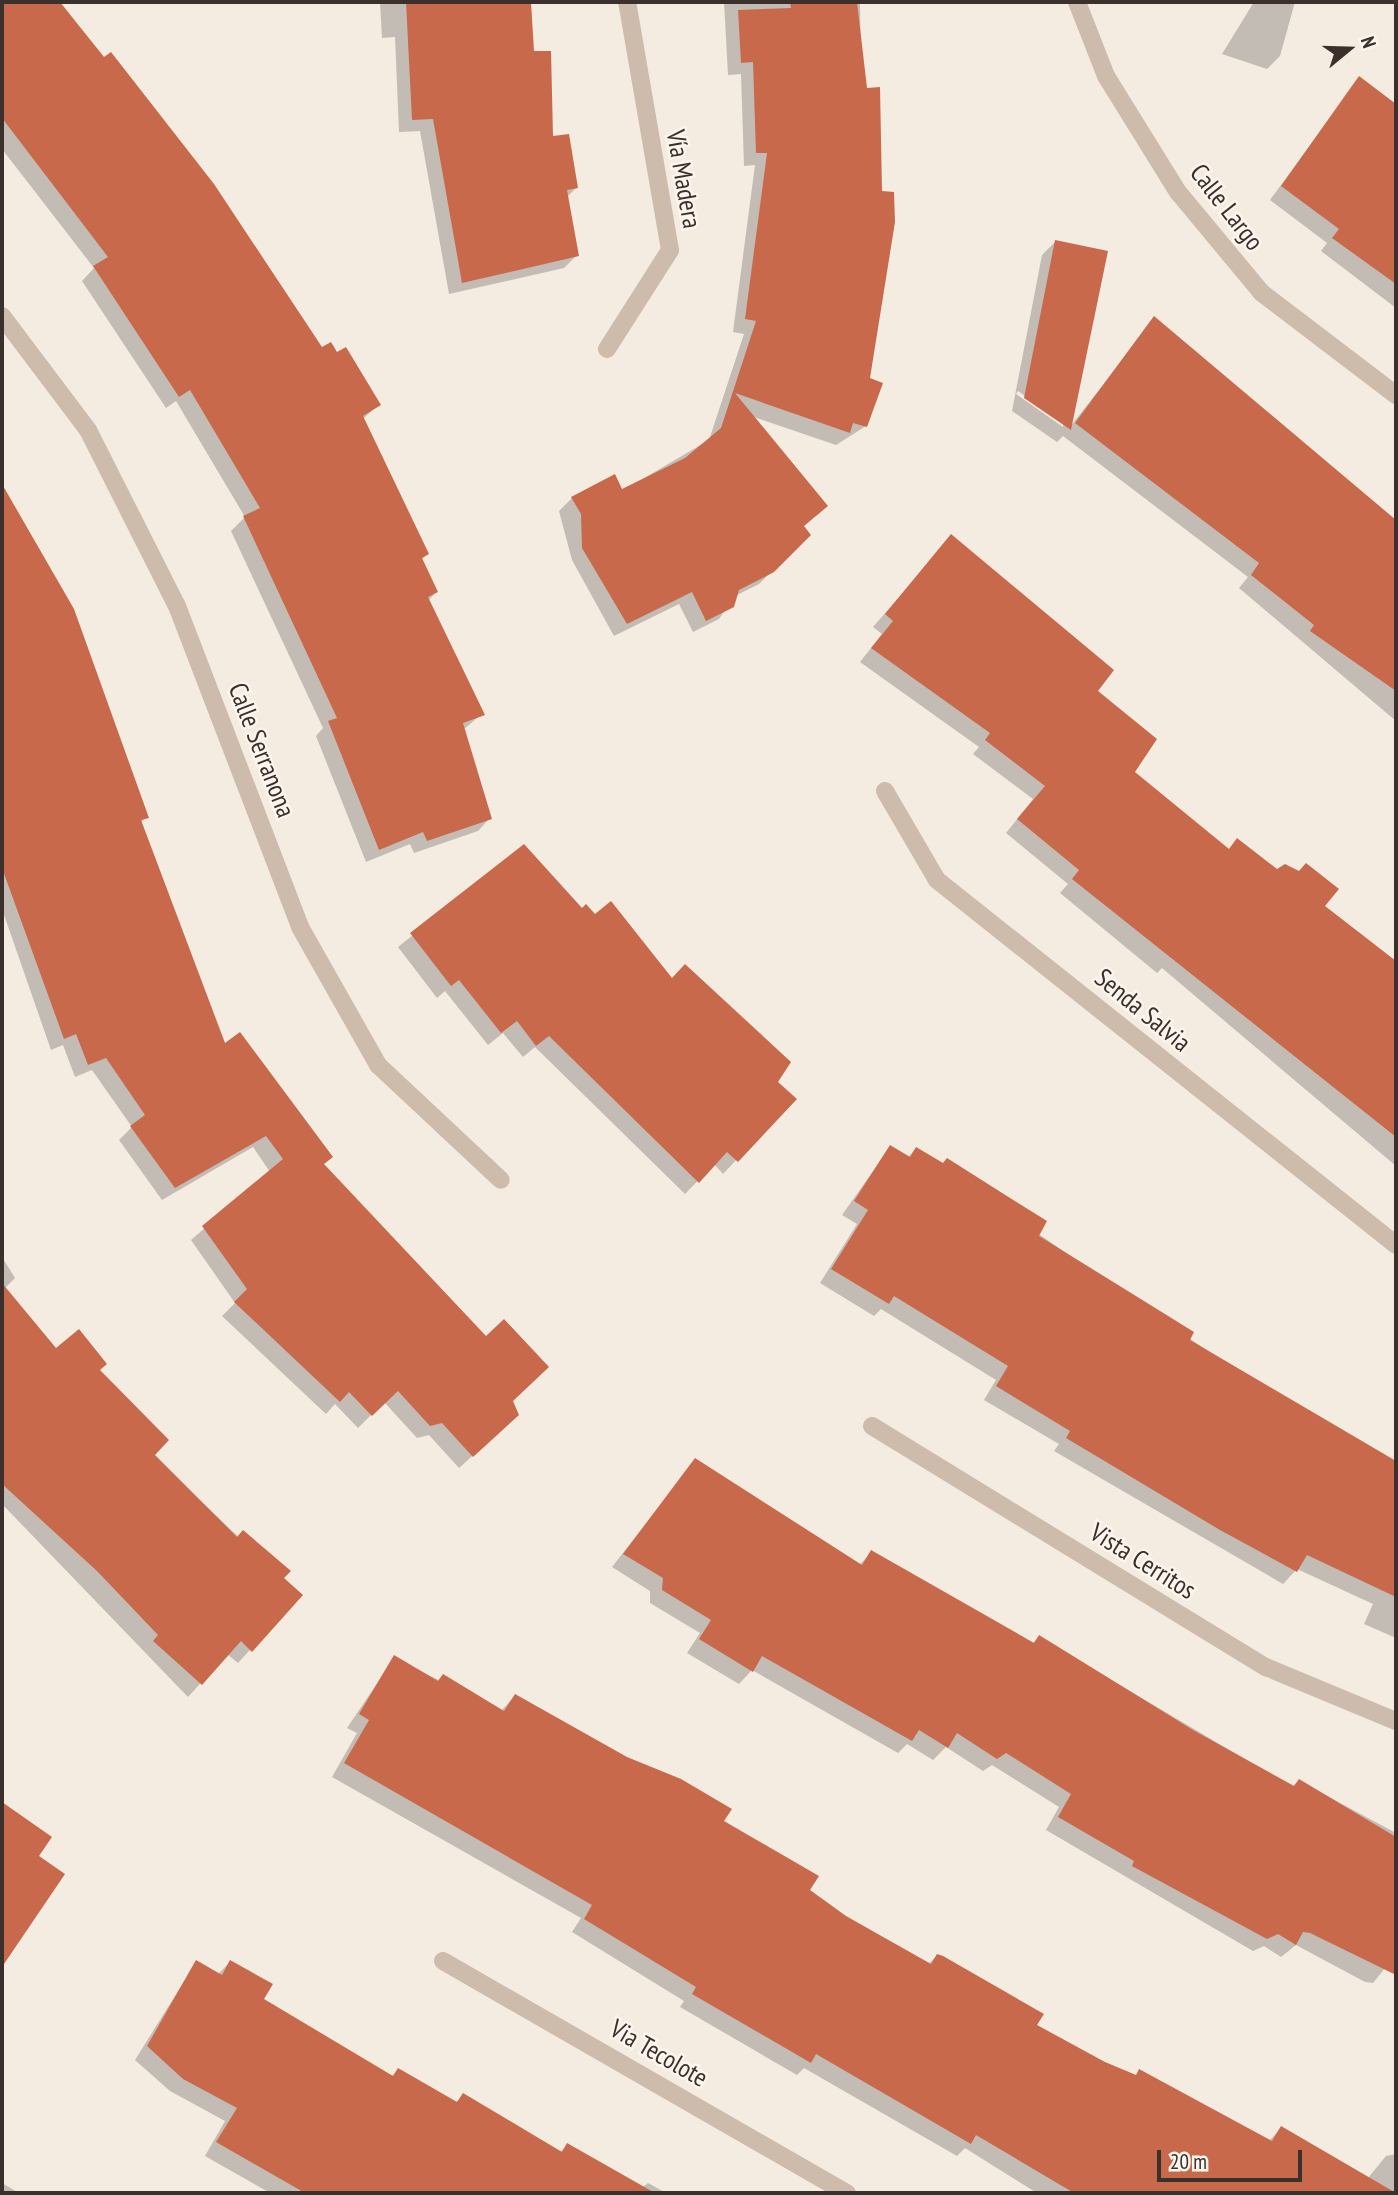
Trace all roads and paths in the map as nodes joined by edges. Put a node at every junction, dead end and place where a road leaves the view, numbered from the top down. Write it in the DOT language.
graph roads {
  1 [pos="626,2"];
  2 [pos="1077,2"];
  3 [pos="2,316"];
  4 [pos="607,349"];
  5 [pos="1396,395"];
  6 [pos="885,791"];
  7 [pos="501,1180"];
  8 [pos="1396,1245"];
  9 [pos="872,1426"];
  10 [pos="1396,1721"];
  11 [pos="443,1961"];
  12 [pos="847,2193"];
  1 -- 4 [label="street, Vía Madera"];
  2 -- 5 [label="street, Calle Largo"];
  3 -- 7 [label="street, Calle Serranona"];
  6 -- 8 [label="street, Senda Salvia"];
  9 -- 10 [label="street, Vista Cerritos"];
  11 -- 12 [label="street, Via Tecolote"];
}
